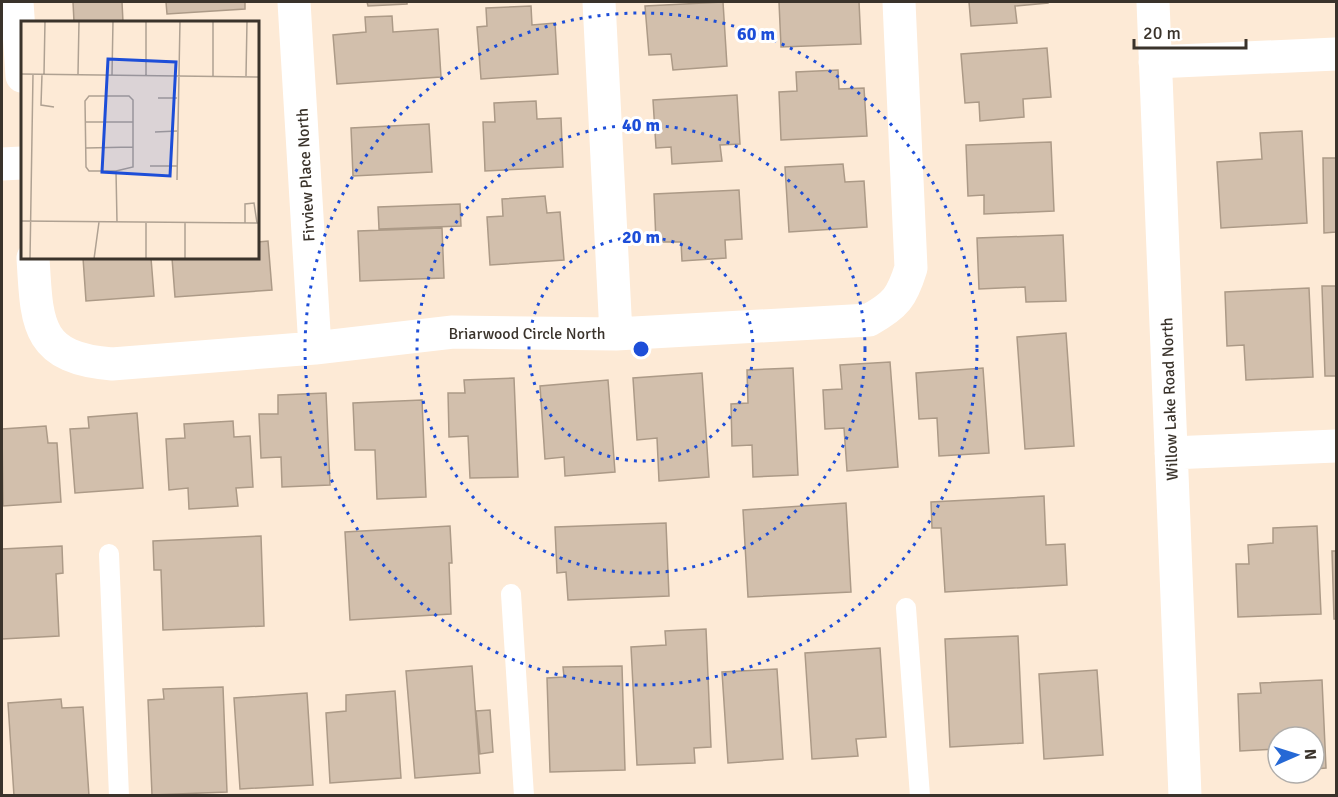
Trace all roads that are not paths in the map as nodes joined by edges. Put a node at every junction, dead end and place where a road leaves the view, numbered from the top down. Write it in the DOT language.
graph roads {
  1 [pos="17,2"];
  2 [pos="294,2"];
  3 [pos="599,2"];
  4 [pos="899,2"];
  5 [pos="1153,2"];
  6 [pos="1336,54"];
  7 [pos="21,61"];
  8 [pos="1155,62"];
  9 [pos="21,163"];
  10 [pos="2,164"];
  11 [pos="33,260"];
  12 [pos="615,334"];
  13 [pos="315,348"];
  14 [pos="1336,446"];
  15 [pos="1171,453"];
  16 [pos="109,554"];
  17 [pos="511,594"];
  18 [pos="906,608"];
  19 [pos="118,795"];
  20 [pos="524,795"];
  21 [pos="920,795"];
  22 [pos="1185,795"];
  1 -- 7 [label="street"];
  2 -- 13 [label="street, Firview Place North"];
  3 -- 12 [label="street"];
  4 -- 12 [label="street, Briarwood Circle North"];
  5 -- 8 [label="street, Willow Lake Road North"];
  6 -- 8 [label="street"];
  8 -- 15 [label="street, Willow Lake Road North"];
  9 -- 10 [label="street"];
  11 -- 13 [label="street, Briarwood Circle North"];
  12 -- 13 [label="street, Briarwood Circle North"];
  14 -- 15 [label="street"];
  15 -- 22 [label="street, Willow Lake Road North"];
  16 -- 19 [label="lane"];
  17 -- 20 [label="lane"];
  18 -- 21 [label="lane"];
}
